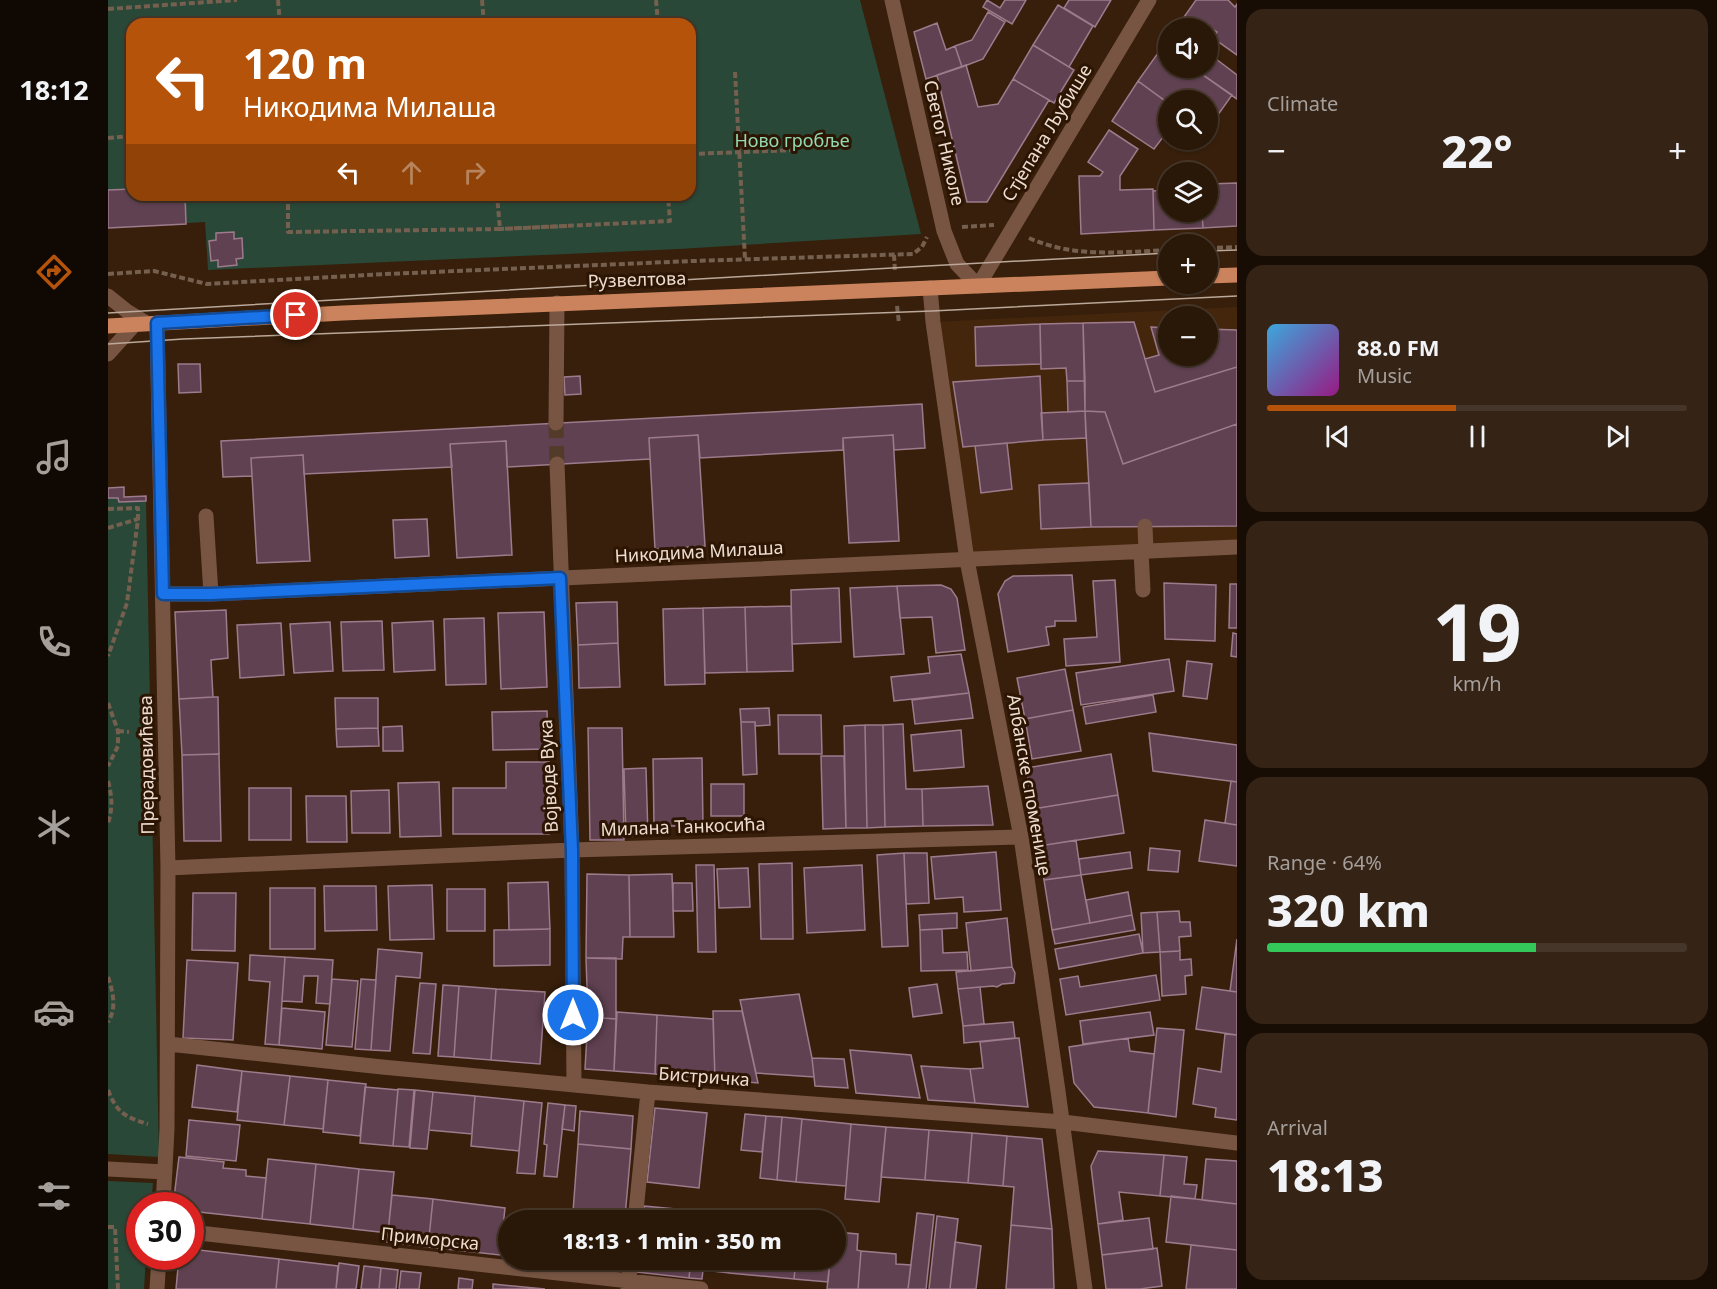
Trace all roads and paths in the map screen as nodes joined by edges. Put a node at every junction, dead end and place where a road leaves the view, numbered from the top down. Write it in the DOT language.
graph roads {
  1 [pos="237,0"];
  2 [pos="278,0"];
  3 [pos="482,0"];
  4 [pos="656,0"];
  5 [pos="904,0"];
  6 [pos="1149,0"];
  7 [pos="893,7"];
  8 [pos="108,9"];
  9 [pos="280,18"];
  10 [pos="484,18"];
  11 [pos="658,18"];
  12 [pos="735,72"];
  13 [pos="126,136"];
  14 [pos="108,138"];
  15 [pos="796,150"];
  16 [pos="739,152"];
  17 [pos="696,154"];
  18 [pos="288,201"];
  19 [pos="498,201"];
  20 [pos="668,201"];
  21 [pos="567,226"];
  22 [pos="500,229"];
  23 [pos="944,231"];
  24 [pos="1012,231"];
  25 [pos="1237,246"];
  26 [pos="1218,247"];
  27 [pos="1158,250"];
  28 [pos="745,259"];
  29 [pos="108,274"];
  30 [pos="1237,275"];
  31 [pos="1218,276"];
  32 [pos="1158,278"];
  33 [pos="978,286"];
  34 [pos="930,288"];
  35 [pos="108,296"];
  36 [pos="557,303"];
  37 [pos="146,323"];
  38 [pos="108,326"];
  39 [pos="108,354"];
  40 [pos="556,423"];
  41 [pos="557,464"];
  42 [pos="108,509"];
  43 [pos="206,516"];
  44 [pos="138,519"];
  45 [pos="1145,526"];
  46 [pos="108,528"];
  47 [pos="1237,547"];
  48 [pos="1144,551"];
  49 [pos="967,560"];
  50 [pos="560,578"];
  51 [pos="1143,590"];
  52 [pos="163,594"];
  53 [pos="211,594"];
  54 [pos="108,656"];
  55 [pos="108,703"];
  56 [pos="118,731"];
  57 [pos="129,732"];
  58 [pos="108,766"];
  59 [pos="108,781"];
  60 [pos="108,823"];
  61 [pos="1020,837"];
  62 [pos="572,850"];
  63 [pos="168,868"];
  64 [pos="108,977"];
  65 [pos="108,1022"];
  66 [pos="168,1044"];
  67 [pos="574,1085"];
  68 [pos="108,1090"];
  69 [pos="648,1092"];
  70 [pos="1062,1122"];
  71 [pos="150,1125"];
  72 [pos="1237,1143"];
  73 [pos="108,1169"];
  74 [pos="165,1172"];
  75 [pos="164,1192"];
  76 [pos="636,1210"];
  77 [pos="108,1227"];
  78 [pos="204,1234"];
  79 [pos="158,1270"];
  80 [pos="630,1270"];
  81 [pos="628,1285"];
  82 [pos="118,1289"];
  83 [pos="157,1289"];
  84 [pos="699,1289"];
  85 [pos="1085,1289"];
  1 -- 8 [label="path"];
  2 -- 9 [label="path"];
  3 -- 10 [label="path"];
  4 -- 11 [label="path"];
  5 -- 7 [label="street"];
  6 -- 24 [label="street, Стјепана Љубише"];
  7 -- 23 [label="street, Светог Николе"];
  12 -- 16 [label="path"];
  13 -- 14 [label="path"];
  15 -- 16 [label="path"];
  16 -- 17 [label="path"];
  16 -- 28 [label="path"];
  18 -- 22 [label="path"];
  19 -- 22 [label="path"];
  20 -- 22 [label="path"];
  21 -- 22 [label="path"];
  23 -- 24 [label="path"];
  23 -- 28 [label="path"];
  23 -- 33 [label="street, Светог Николе"];
  24 -- 27 [label="path"];
  24 -- 33 [label="street, Стјепана Љубише"];
  25 -- 26 [label="path"];
  28 -- 29 [label="path"];
  30 -- 31 [label="main road"];
  32 -- 33 [label="main road, Рузвелтова"];
  33 -- 34 [label="main road, Рузвелтова"];
  34 -- 36 [label="main road, Рузвелтова"];
  34 -- 49 [label="street, Албанске споменице"];
  35 -- 37 [label="street"];
  36 -- 37 [label="main road, Рузвелтова"];
  36 -- 40 [label="street"];
  37 -- 38 [label="main road, Рузвелтова"];
  37 -- 39 [label="street"];
  37 -- 52 [label="street, Прерадовићева"];
  41 -- 50 [label="street, Војводе Вука"];
  42 -- 44 [label="path"];
  43 -- 53 [label="street"];
  44 -- 46 [label="path"];
  44 -- 54 [label="path"];
  45 -- 48 [label="street"];
  47 -- 48 [label="street, Никодима Милаша"];
  48 -- 49 [label="street, Никодима Милаша"];
  48 -- 51 [label="street"];
  49 -- 50 [label="street, Никодима Милаша"];
  49 -- 61 [label="street, Албанске споменице"];
  50 -- 53 [label="street, Никодима Милаша"];
  50 -- 62 [label="street, Војводе Вука"];
  52 -- 53 [label="street, Никодима Милаша"];
  52 -- 63 [label="street, Прерадовићева"];
  55 -- 56 [label="path"];
  56 -- 57 [label="path"];
  56 -- 58 [label="path"];
  59 -- 60 [label="path"];
  61 -- 62 [label="street, Милана Танкосића"];
  61 -- 70 [label="street, Албанске споменице"];
  62 -- 63 [label="street, Милана Танкосића"];
  62 -- 67 [label="street, Војводе Вука"];
  63 -- 66 [label="street, Прерадовићева"];
  64 -- 65 [label="path"];
  66 -- 67 [label="street, Бистричка"];
  66 -- 74 [label="street, Прерадовићева"];
  67 -- 69 [label="street, Бистричка"];
  68 -- 71 [label="path"];
  69 -- 70 [label="street, Бистричка"];
  69 -- 76 [label="street"];
  70 -- 72 [label="street, Бистричка"];
  70 -- 85 [label="street, Албанске споменице"];
  73 -- 74 [label="street"];
  74 -- 75 [label="street, Прерадовићева"];
  77 -- 82 [label="path"];
  78 -- 81 [label="street, Приморска"];
  79 -- 83 [label="street"];
  80 -- 81 [label="street"];
  81 -- 84 [label="street, Приморска"];
}
